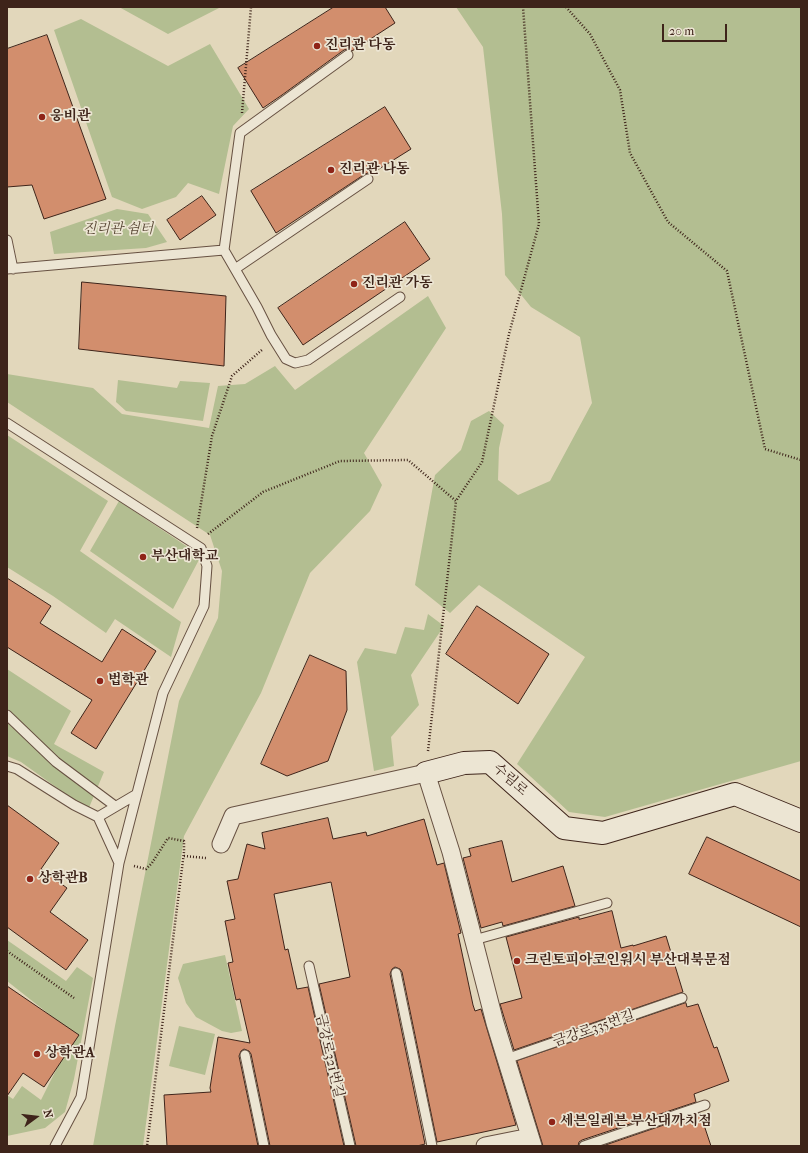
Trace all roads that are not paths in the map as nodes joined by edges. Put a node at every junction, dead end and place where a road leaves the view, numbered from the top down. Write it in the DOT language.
graph roads {
  1 [pos="348,55"];
  2 [pos="368,179"];
  3 [pos="7,240"];
  4 [pos="224,250"];
  5 [pos="10,269"];
  6 [pos="235,269"];
  7 [pos="400,297"];
  8 [pos="7,423"];
  9 [pos="7,715"];
  10 [pos="7,766"];
  11 [pos="426,773"];
  12 [pos="138,794"];
  13 [pos="115,806"];
  14 [pos="98,817"];
  15 [pos="801,821"];
  16 [pos="220,844"];
  17 [pos="119,863"];
  18 [pos="607,903"];
  19 [pos="474,940"];
  20 [pos="309,966"];
  21 [pos="396,973"];
  22 [pos="682,998"];
  23 [pos="245,1055"];
  24 [pos="506,1059"];
  25 [pos="705,1105"];
  26 [pos="532,1141"];
  27 [pos="55,1146"];
  28 [pos="264,1146"];
  29 [pos="350,1146"];
  30 [pos="432,1146"];
  31 [pos="485,1146"];
  32 [pos="584,1146"];
  1 -- 4 [label="lane"];
  2 -- 6 [label="lane"];
  3 -- 5 [label="lane"];
  4 -- 5 [label="lane"];
  4 -- 6 [label="lane"];
  6 -- 7 [label="lane"];
  8 -- 12 [label="lane"];
  9 -- 13 [label="lane"];
  10 -- 14 [label="lane"];
  11 -- 15 [label="main road, 수림로"];
  11 -- 16 [label="street, 수림로"];
  11 -- 19 [label="street"];
  12 -- 13 [label="lane"];
  12 -- 17 [label="lane"];
  13 -- 14 [label="lane"];
  14 -- 17 [label="lane"];
  17 -- 27 [label="lane"];
  18 -- 19 [label="lane"];
  19 -- 24 [label="street"];
  20 -- 29 [label="lane, 금강로321번길"];
  21 -- 30 [label="lane"];
  22 -- 24 [label="lane, 금강로335번길"];
  23 -- 28 [label="lane"];
  24 -- 26 [label="street"];
  25 -- 32 [label="lane"];
  26 -- 31 [label="street"];
}
